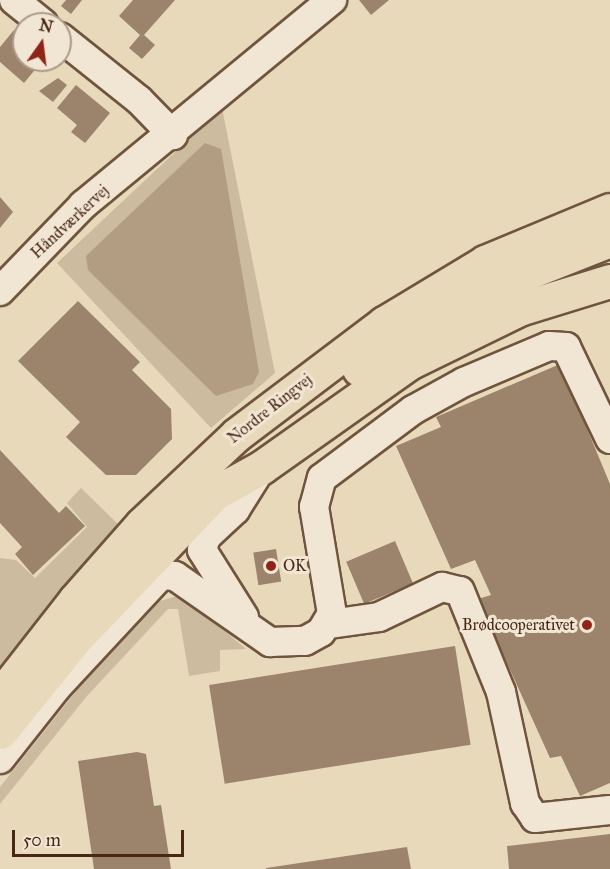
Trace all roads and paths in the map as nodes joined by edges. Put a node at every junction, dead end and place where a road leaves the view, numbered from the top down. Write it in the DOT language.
graph roads {
  1 [pos="14,0"];
  2 [pos="332,0"];
  3 [pos="29,12"];
  4 [pos="72,47"];
  5 [pos="172,135"];
  6 [pos="610,210"];
  7 [pos="610,240"];
  8 [pos="610,281"];
  9 [pos="0,291"];
  10 [pos="610,439"];
  11 [pos="262,467"];
  12 [pos="215,493"];
  13 [pos="330,624"];
  14 [pos="250,627"];
  15 [pos="0,696"];
  16 [pos="0,732"];
  17 [pos="0,759"];
  18 [pos="610,810"];
  1 -- 3 [label="street"];
  2 -- 5 [label="street, Håndværkervej"];
  4 -- 5 [label="street"];
  5 -- 9 [label="street, Håndværkervej"];
  6 -- 15 [label="main road, Nordre Ringvej"];
  7 -- 12 [label="main road"];
  8 -- 11 [label="main road"];
  10 -- 13 [label="street"];
  11 -- 12 [label="main road"];
  11 -- 14 [label="street"];
  12 -- 16 [label="main road"];
  13 -- 14 [label="street"];
  13 -- 18 [label="street"];
  14 -- 17 [label="street"];
}
